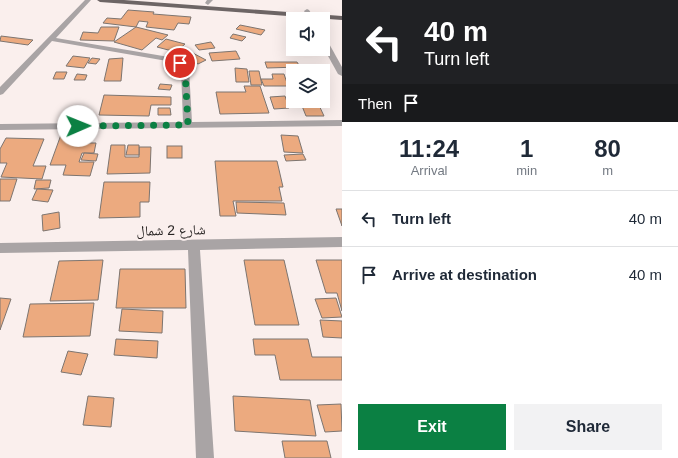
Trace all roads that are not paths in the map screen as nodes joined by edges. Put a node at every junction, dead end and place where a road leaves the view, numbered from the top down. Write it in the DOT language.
graph roads {
  1 [pos="88,0"];
  2 [pos="100,0"];
  3 [pos="173,0"];
  4 [pos="209,2"];
  5 [pos="342,12"];
  6 [pos="286,13"];
  7 [pos="330,13"];
  8 [pos="286,14"];
  9 [pos="330,17"];
  10 [pos="342,18"];
  11 [pos="51,39"];
  12 [pos="330,53"];
  13 [pos="342,74"];
  14 [pos="0,92"];
  15 [pos="342,123"];
  16 [pos="188,125"];
  17 [pos="0,127"];
  18 [pos="342,242"];
  19 [pos="194,245"];
  20 [pos="0,248"];
  21 [pos="205,458"];
  1 -- 11 [label="street"];
  2 -- 8 [label="main road"];
  3 -- 4 [label="main road"];
  4 -- 6 [label="main road"];
  5 -- 7 [label="main road"];
  9 -- 10 [label="main road"];
  11 -- 14 [label="street"];
  11 -- 16 [label="street"];
  12 -- 13 [label="street"];
  15 -- 16 [label="street"];
  16 -- 17 [label="street"];
  18 -- 19 [label="street, شارع 2 شمال"];
  19 -- 20 [label="street, شارع 2 شمال"];
  19 -- 21 [label="street"];
}
